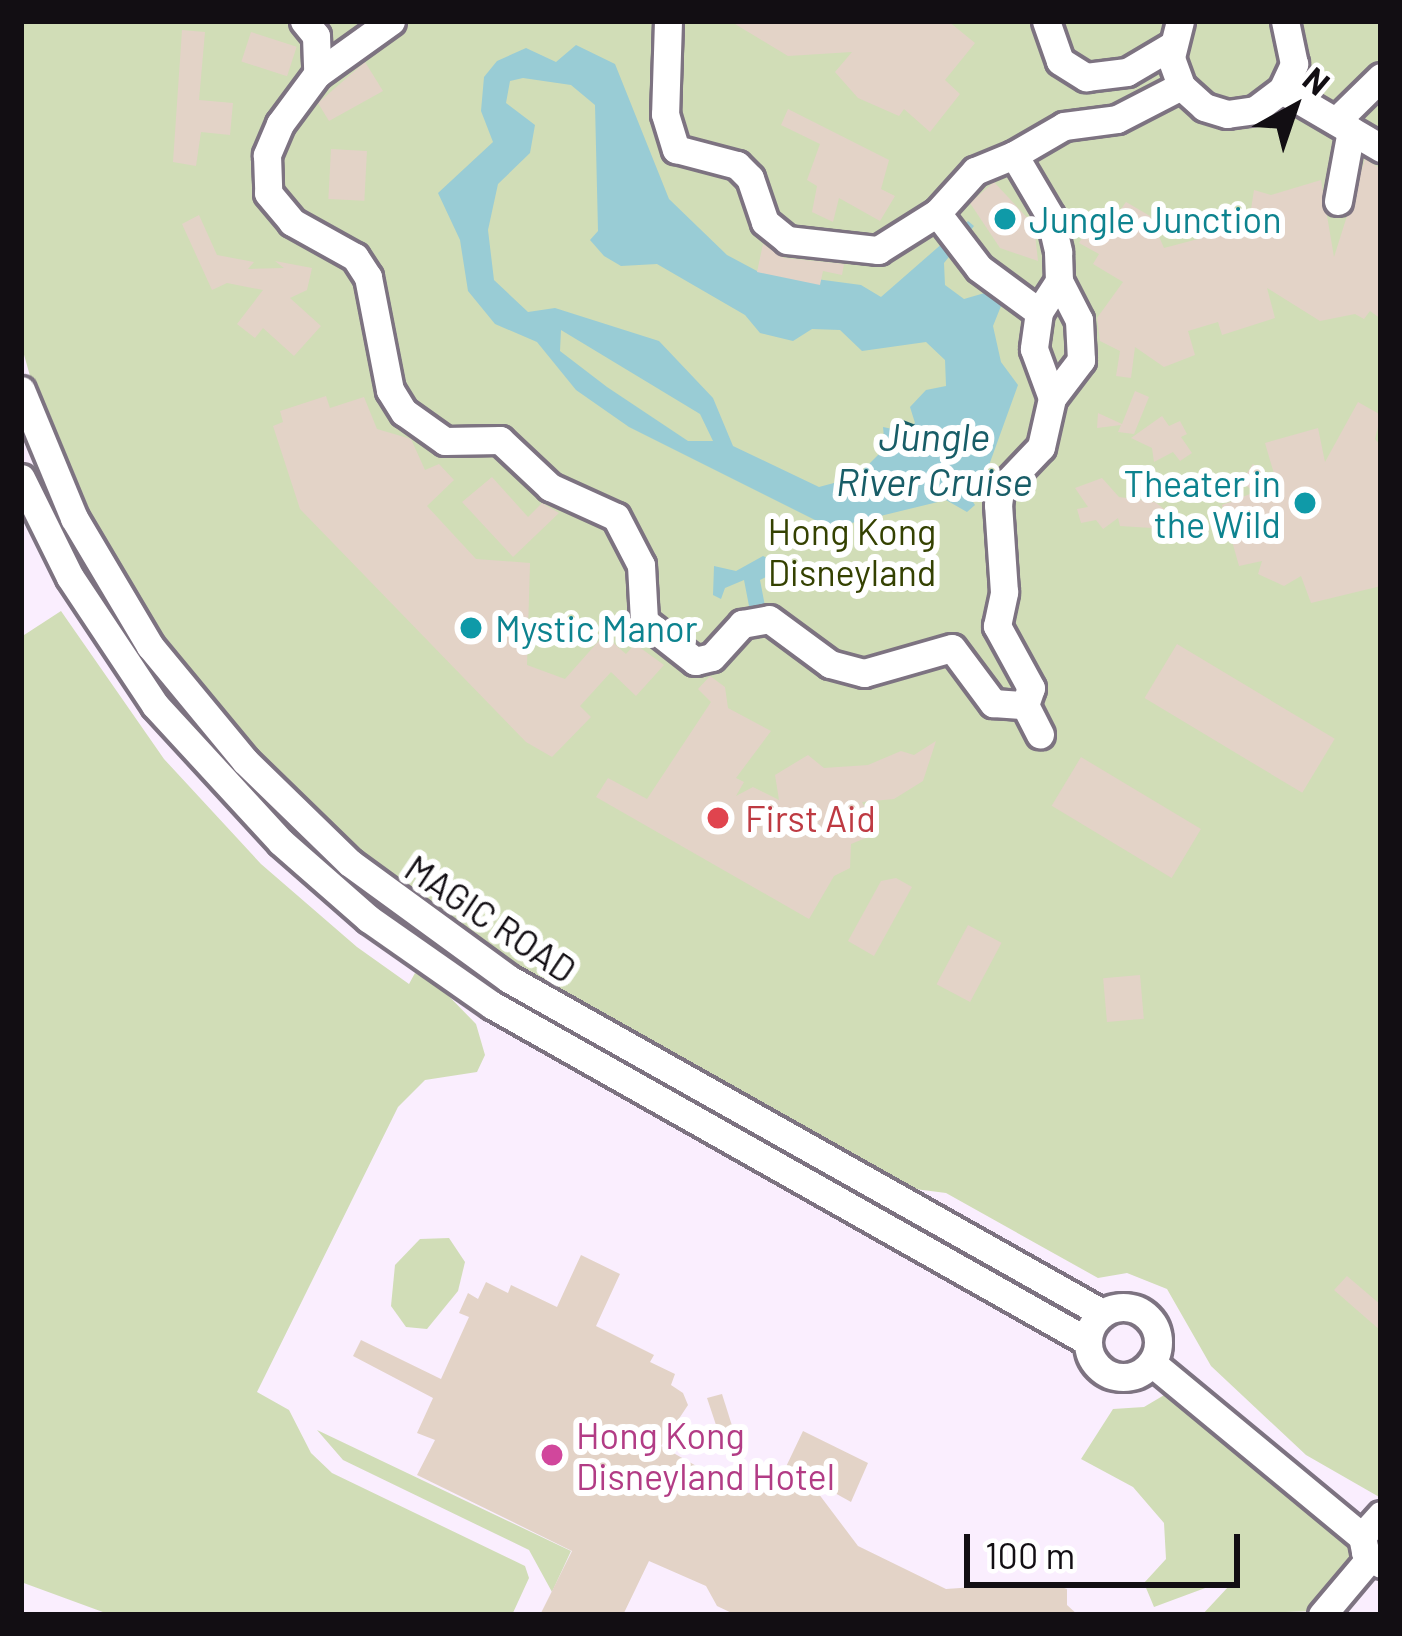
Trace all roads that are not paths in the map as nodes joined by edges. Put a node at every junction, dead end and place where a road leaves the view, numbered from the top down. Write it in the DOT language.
graph roads {
  1 [pos="304,21"];
  2 [pos="392,21"];
  3 [pos="668,21"];
  4 [pos="1046,21"];
  5 [pos="1285,21"];
  6 [pos="1176,33"];
  7 [pos="317,74"];
  8 [pos="1381,76"];
  9 [pos="1181,86"];
  10 [pos="1282,90"];
  11 [pos="1343,126"];
  12 [pos="1381,148"];
  13 [pos="1018,165"];
  14 [pos="1338,201"];
  15 [pos="953,230"];
  16 [pos="1059,281"];
  17 [pos="1039,312"];
  18 [pos="21,390"];
  19 [pos="1052,398"];
  20 [pos="21,478"];
  21 [pos="1025,705"];
  22 [pos="1040,734"];
  23 [pos="1102,1313"];
  24 [pos="1088,1341"];
  25 [pos="1152,1363"];
  26 [pos="1381,1515"];
  27 [pos="1371,1553"];
  28 [pos="1322,1615"];
  1 -- 7 [label="street"];
  2 -- 7 [label="street"];
  3 -- 15 [label="street"];
  4 -- 6 [label="street"];
  5 -- 10 [label="street"];
  6 -- 9 [label="street"];
  7 -- 21 [label="street"];
  8 -- 11 [label="street"];
  9 -- 10 [label="street"];
  9 -- 13 [label="street"];
  10 -- 11 [label="street"];
  11 -- 12 [label="street"];
  11 -- 14 [label="street"];
  13 -- 15 [label="street"];
  13 -- 16 [label="street"];
  15 -- 17 [label="street"];
  16 -- 17 [label="street"];
  16 -- 19 [label="street"];
  17 -- 19 [label="street"];
  18 -- 23 [label="street, MAGIC ROAD"];
  19 -- 21 [label="street"];
  20 -- 24 [label="street, MAGIC ROAD"];
  21 -- 22 [label="street"];
  23 -- 24 [label="street"];
  23 -- 25 [label="street, MAGIC ROAD"];
  24 -- 25 [label="street, MAGIC ROAD"];
  25 -- 27 [label="street"];
  26 -- 27 [label="street"];
  27 -- 28 [label="street"];
}
